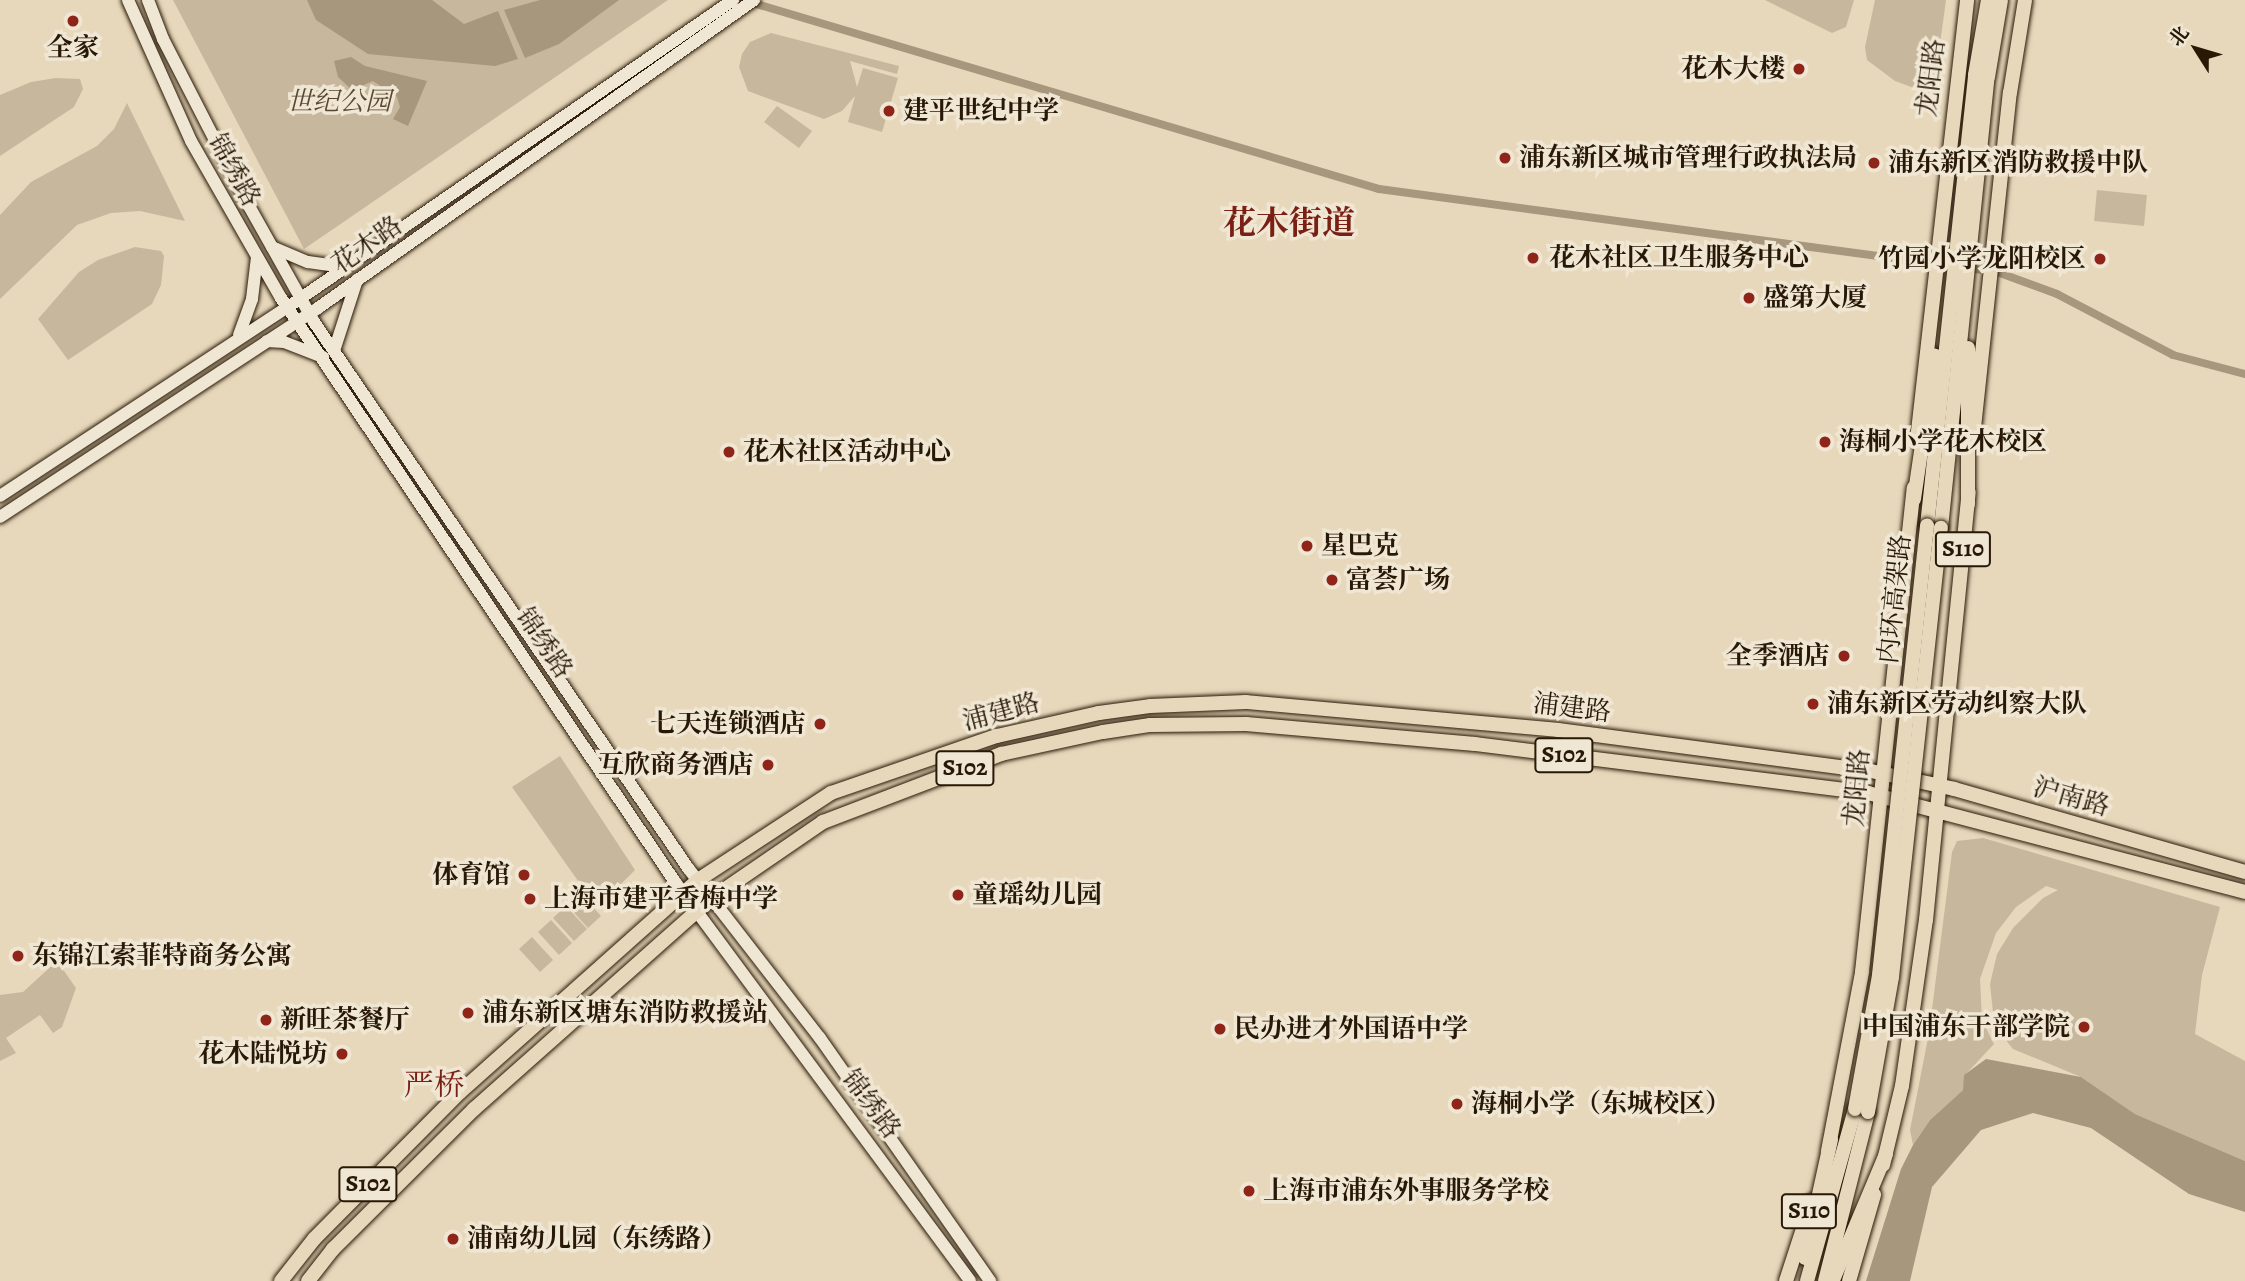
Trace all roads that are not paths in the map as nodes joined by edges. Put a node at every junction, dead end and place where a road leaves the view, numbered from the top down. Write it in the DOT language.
graph roads {
  1 [pos="128,0"];
  2 [pos="148,0"];
  3 [pos="754,0"];
  4 [pos="1967,0"];
  5 [pos="1988,0"];
  6 [pos="2001,0"];
  7 [pos="2025,0"];
  8 [pos="732,6"];
  9 [pos="272,247"];
  10 [pos="1964,252"];
  11 [pos="257,257"];
  12 [pos="344,267"];
  13 [pos="357,280"];
  14 [pos="1960,286"];
  15 [pos="300,298"];
  16 [pos="288,307"];
  17 [pos="310,313"];
  18 [pos="298,321"];
  19 [pos="238,336"];
  20 [pos="266,341"];
  21 [pos="329,354"];
  22 [pos="0,496"];
  23 [pos="0,517"];
  24 [pos="1882,772"];
  25 [pos="1939,786"];
  26 [pos="1881,795"];
  27 [pos="1938,809"];
  28 [pos="2245,872"];
  29 [pos="698,880"];
  30 [pos="2245,892"];
  31 [pos="684,894"];
  32 [pos="712,898"];
  33 [pos="696,911"];
  34 [pos="1862,1111"];
  35 [pos="1831,1140"];
  36 [pos="1886,1154"];
  37 [pos="281,1281"];
  38 [pos="307,1281"];
  39 [pos="970,1281"];
  40 [pos="990,1281"];
  41 [pos="1786,1281"];
  42 [pos="1798,1281"];
  43 [pos="1807,1281"];
  44 [pos="1825,1281"];
  45 [pos="1833,1281"];
  46 [pos="1849,1281"];
  1 -- 11 [label="main road, 锦绣路"];
  2 -- 9 [label="main road, 锦绣路"];
  3 -- 8 [label="main road, 花木路"];
  4 -- 14 [label="main road, 龙阳路"];
  5 -- 10 [label="main road, 内环高架路"];
  6 -- 10 [label="main road, 内环高架路"];
  7 -- 14 [label="main road"];
  8 -- 12 [label="main road, 花木路"];
  8 -- 13 [label="main road, 花木路"];
  9 -- 12 [label="main road"];
  9 -- 15 [label="main road, 锦绣路"];
  10 -- 14 [label="main road, 内环高架路"];
  11 -- 16 [label="main road, 锦绣路"];
  11 -- 19 [label="main road"];
  12 -- 15 [label="main road, 花木路"];
  13 -- 17 [label="main road, 花木路"];
  13 -- 21 [label="main road"];
  14 -- 24 [label="main road, 龙阳路 / S110"];
  14 -- 25 [label="main road, S110"];
  14 -- 34 [label="main road, 内环高架路, bridge"];
  15 -- 16 [label="main road, 花木路"];
  15 -- 17 [label="main road, 锦绣路"];
  16 -- 18 [label="main road, 锦绣路"];
  16 -- 19 [label="main road, 花木路"];
  17 -- 18 [label="main road, 花木路"];
  17 -- 21 [label="main road, 锦绣路"];
  18 -- 20 [label="main road, 花木路"];
  18 -- 21 [label="main road, 锦绣路"];
  19 -- 22 [label="main road, 花木路"];
  20 -- 21 [label="main road"];
  20 -- 23 [label="main road, 花木路"];
  21 -- 29 [label="main road, 锦绣路"];
  21 -- 31 [label="main road, 锦绣路"];
  24 -- 25 [label="main road, 沪南路 / S102"];
  24 -- 26 [label="main road, 龙阳路 / S110"];
  24 -- 29 [label="main road, 浦建路 / S102"];
  25 -- 27 [label="main road, S110"];
  25 -- 28 [label="main road, 沪南路 / S102"];
  26 -- 27 [label="main road, 沪南路 / S102"];
  26 -- 32 [label="main road, 浦建路 / S102"];
  26 -- 35 [label="main road, 龙阳路 / S110"];
  27 -- 30 [label="main road, 沪南路 / S102"];
  27 -- 36 [label="main road, S110"];
  29 -- 31 [label="main road, 浦建路 / S102"];
  29 -- 32 [label="main road, 锦绣路"];
  31 -- 33 [label="main road, 锦绣路"];
  31 -- 37 [label="main road, 浦建路 / S102"];
  32 -- 33 [label="main road, 浦建路 / S102"];
  32 -- 40 [label="main road, 锦绣路"];
  33 -- 38 [label="main road, 浦建路 / S102"];
  33 -- 39 [label="main road, 锦绣路"];
  34 -- 43 [label="main road, 内环高架路"];
  34 -- 44 [label="main road, 内环高架路"];
  35 -- 41 [label="main road, 龙阳路 / S110"];
  35 -- 42 [label="main road"];
  36 -- 45 [label="main road"];
  36 -- 46 [label="main road, S110"];
}
